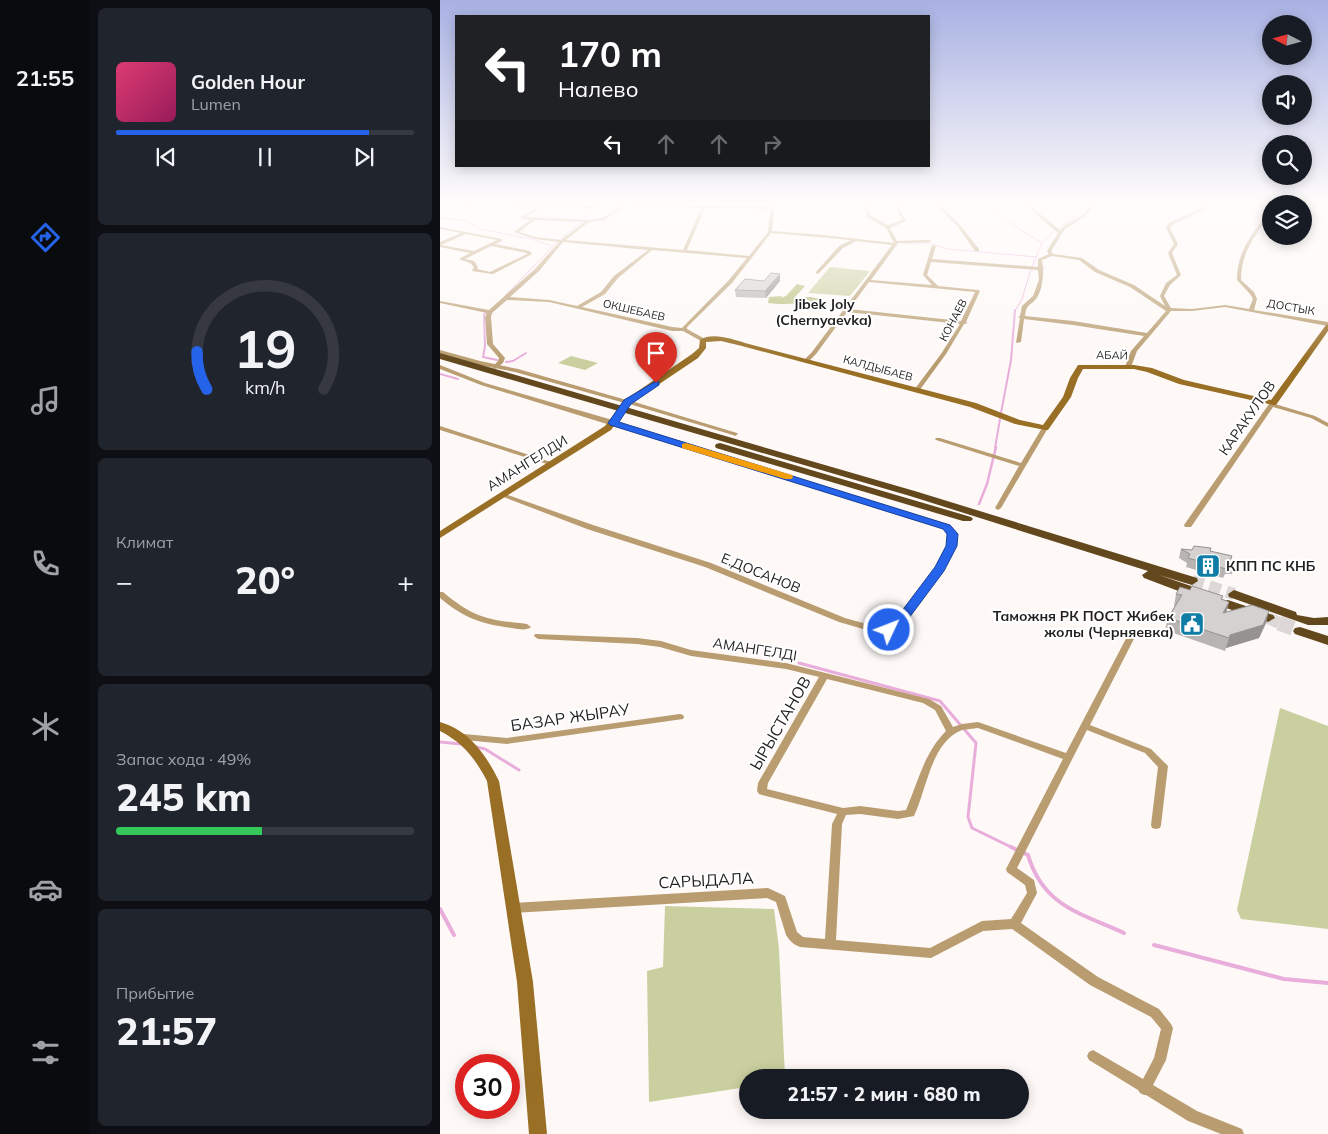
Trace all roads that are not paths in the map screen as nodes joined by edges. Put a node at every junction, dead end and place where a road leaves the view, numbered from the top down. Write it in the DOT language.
graph roads {
  1 [pos="469,256"];
  2 [pos="526,256"];
  3 [pos="549,256"];
  4 [pos="643,256"];
  5 [pos="736,256"];
  6 [pos="833,256"];
  7 [pos="886,256"];
  8 [pos="930,256"];
  9 [pos="1050,256"];
  10 [pos="1058,256"];
  11 [pos="1171,256"];
  12 [pos="1242,256"];
  13 [pos="750,257"];
  14 [pos="929,260"];
  15 [pos="1042,269"];
  16 [pos="818,273"];
  17 [pos="868,281"];
  18 [pos="936,287"];
  19 [pos="506,298"];
  20 [pos="440,302"];
  21 [pos="579,307"];
  22 [pos="846,310"];
  23 [pos="1169,310"];
  24 [pos="1252,310"];
  25 [pos="490,312"];
  26 [pos="1021,317"];
  27 [pos="965,323"];
  28 [pos="1328,325"];
  29 [pos="684,330"];
  30 [pos="1149,335"];
  31 [pos="703,340"];
  32 [pos="1018,342"];
  33 [pos="440,352"];
  34 [pos="440,356"];
  35 [pos="806,361"];
  36 [pos="440,363"];
  37 [pos="440,367"];
  38 [pos="495,367"];
  39 [pos="1128,367"];
  40 [pos="917,390"];
  41 [pos="1272,404"];
  42 [pos="621,413"];
  43 [pos="1328,425"];
  44 [pos="440,428"];
  45 [pos="1045,428"];
  46 [pos="736,434"];
  47 [pos="938,439"];
  48 [pos="552,464"];
  49 [pos="1023,465"];
  50 [pos="503,495"];
  51 [pos="998,508"];
  52 [pos="1188,525"];
  53 [pos="440,535"];
  54 [pos="1189,585"];
  55 [pos="440,594"];
  56 [pos="1268,618"];
  57 [pos="1328,621"];
  58 [pos="1297,622"];
  59 [pos="527,627"];
  60 [pos="1134,631"];
  61 [pos="538,636"];
  62 [pos="1328,642"];
  63 [pos="824,676"];
  64 [pos="680,717"];
  65 [pos="440,726"];
  66 [pos="1085,726"];
  67 [pos="950,730"];
  68 [pos="464,738"];
  69 [pos="1069,758"];
  70 [pos="843,812"];
  71 [pos="1156,825"];
  72 [pos="513,908"];
  73 [pos="1014,924"];
  74 [pos="830,944"];
  75 [pos="1093,1056"];
  76 [pos="1144,1089"];
  77 [pos="538,1134"];
  78 [pos="1236,1134"];
  1 -- 2 [label="street"];
  3 -- 19 [label="street"];
  4 -- 21 [label="street, ОКШЕБАЕВ"];
  5 -- 13 [label="street"];
  6 -- 16 [label="street"];
  7 -- 17 [label="street"];
  8 -- 14 [label="street"];
  9 -- 15 [label="street"];
  10 -- 23 [label="street"];
  11 -- 23 [label="street"];
  12 -- 24 [label="street, ДОСТЫК"];
  13 -- 29 [label="street"];
  14 -- 15 [label="street"];
  14 -- 18 [label="street"];
  15 -- 26 [label="street"];
  17 -- 18 [label="street, КОНАЕВ"];
  17 -- 22 [label="street"];
  18 -- 27 [label="street, КОНАЕВ"];
  19 -- 21 [label="street, ОКШЕБАЕВ"];
  19 -- 25 [label="street"];
  20 -- 25 [label="street"];
  21 -- 29 [label="street, ОКШЕБАЕВ"];
  22 -- 27 [label="street"];
  22 -- 35 [label="street"];
  23 -- 24 [label="street, ДОСТЫК"];
  23 -- 30 [label="street"];
  24 -- 28 [label="street, ДОСТЫК"];
  25 -- 38 [label="street"];
  26 -- 30 [label="street"];
  26 -- 32 [label="street"];
  27 -- 40 [label="street, КОНАЕВ"];
  28 -- 41 [label="main road, КАРАКУЛОВ"];
  29 -- 31 [label="street, ОКШЕБАЕВ"];
  30 -- 39 [label="street"];
  31 -- 35 [label="main road, КАЛДЫБАЕВ"];
  31 -- 42 [label="main road, АМАНГЕЛДИ"];
  33 -- 38 [label="street"];
  34 -- 42 [label="highway"];
  35 -- 40 [label="main road, КАЛДЫБАЕВ"];
  36 -- 42 [label="highway"];
  37 -- 42 [label="street"];
  38 -- 42 [label="street"];
  39 -- 41 [label="main road, АБАЙ"];
  39 -- 45 [label="main road, АБАЙ"];
  40 -- 45 [label="main road, КАЛДЫБАЕВ"];
  41 -- 43 [label="street"];
  41 -- 52 [label="street, КАРАКУЛОВ"];
  42 -- 46 [label="street"];
  42 -- 48 [label="main road, АМАНГЕЛДИ"];
  42 -- 50 [label="street, Е.ДОСАНОВ"];
  42 -- 54 [label="highway"];
  44 -- 48 [label="street"];
  45 -- 49 [label="street, АБАЙ"];
  47 -- 49 [label="street"];
  48 -- 50 [label="main road, АМАНГЕЛДИ"];
  49 -- 51 [label="street, АБАЙ"];
  50 -- 53 [label="main road, АМАНГЕЛДИ"];
  55 -- 59 [label="street"];
  56 -- 58 [label="highway"];
  57 -- 58 [label="highway"];
  58 -- 62 [label="highway"];
  60 -- 66 [label="street"];
  61 -- 63 [label="street, АМАНГЕЛДІ"];
  63 -- 67 [label="street, АМАНГЕЛДІ"];
  63 -- 70 [label="street, ЫРЫСТАНОВ"];
  64 -- 68 [label="street, БАЗАР ЖЫРАУ"];
  65 -- 68 [label="main road"];
  66 -- 69 [label="street"];
  66 -- 71 [label="street"];
  67 -- 69 [label="street"];
  67 -- 70 [label="street, ЫРЫСТАНОВ"];
  68 -- 72 [label="main road"];
  69 -- 73 [label="street"];
  70 -- 74 [label="street"];
  72 -- 74 [label="street, САРЫДАЛА"];
  72 -- 77 [label="main road"];
  73 -- 74 [label="street, САРЫДАЛА"];
  73 -- 76 [label="street"];
  75 -- 76 [label="street"];
  76 -- 78 [label="street"];
}
